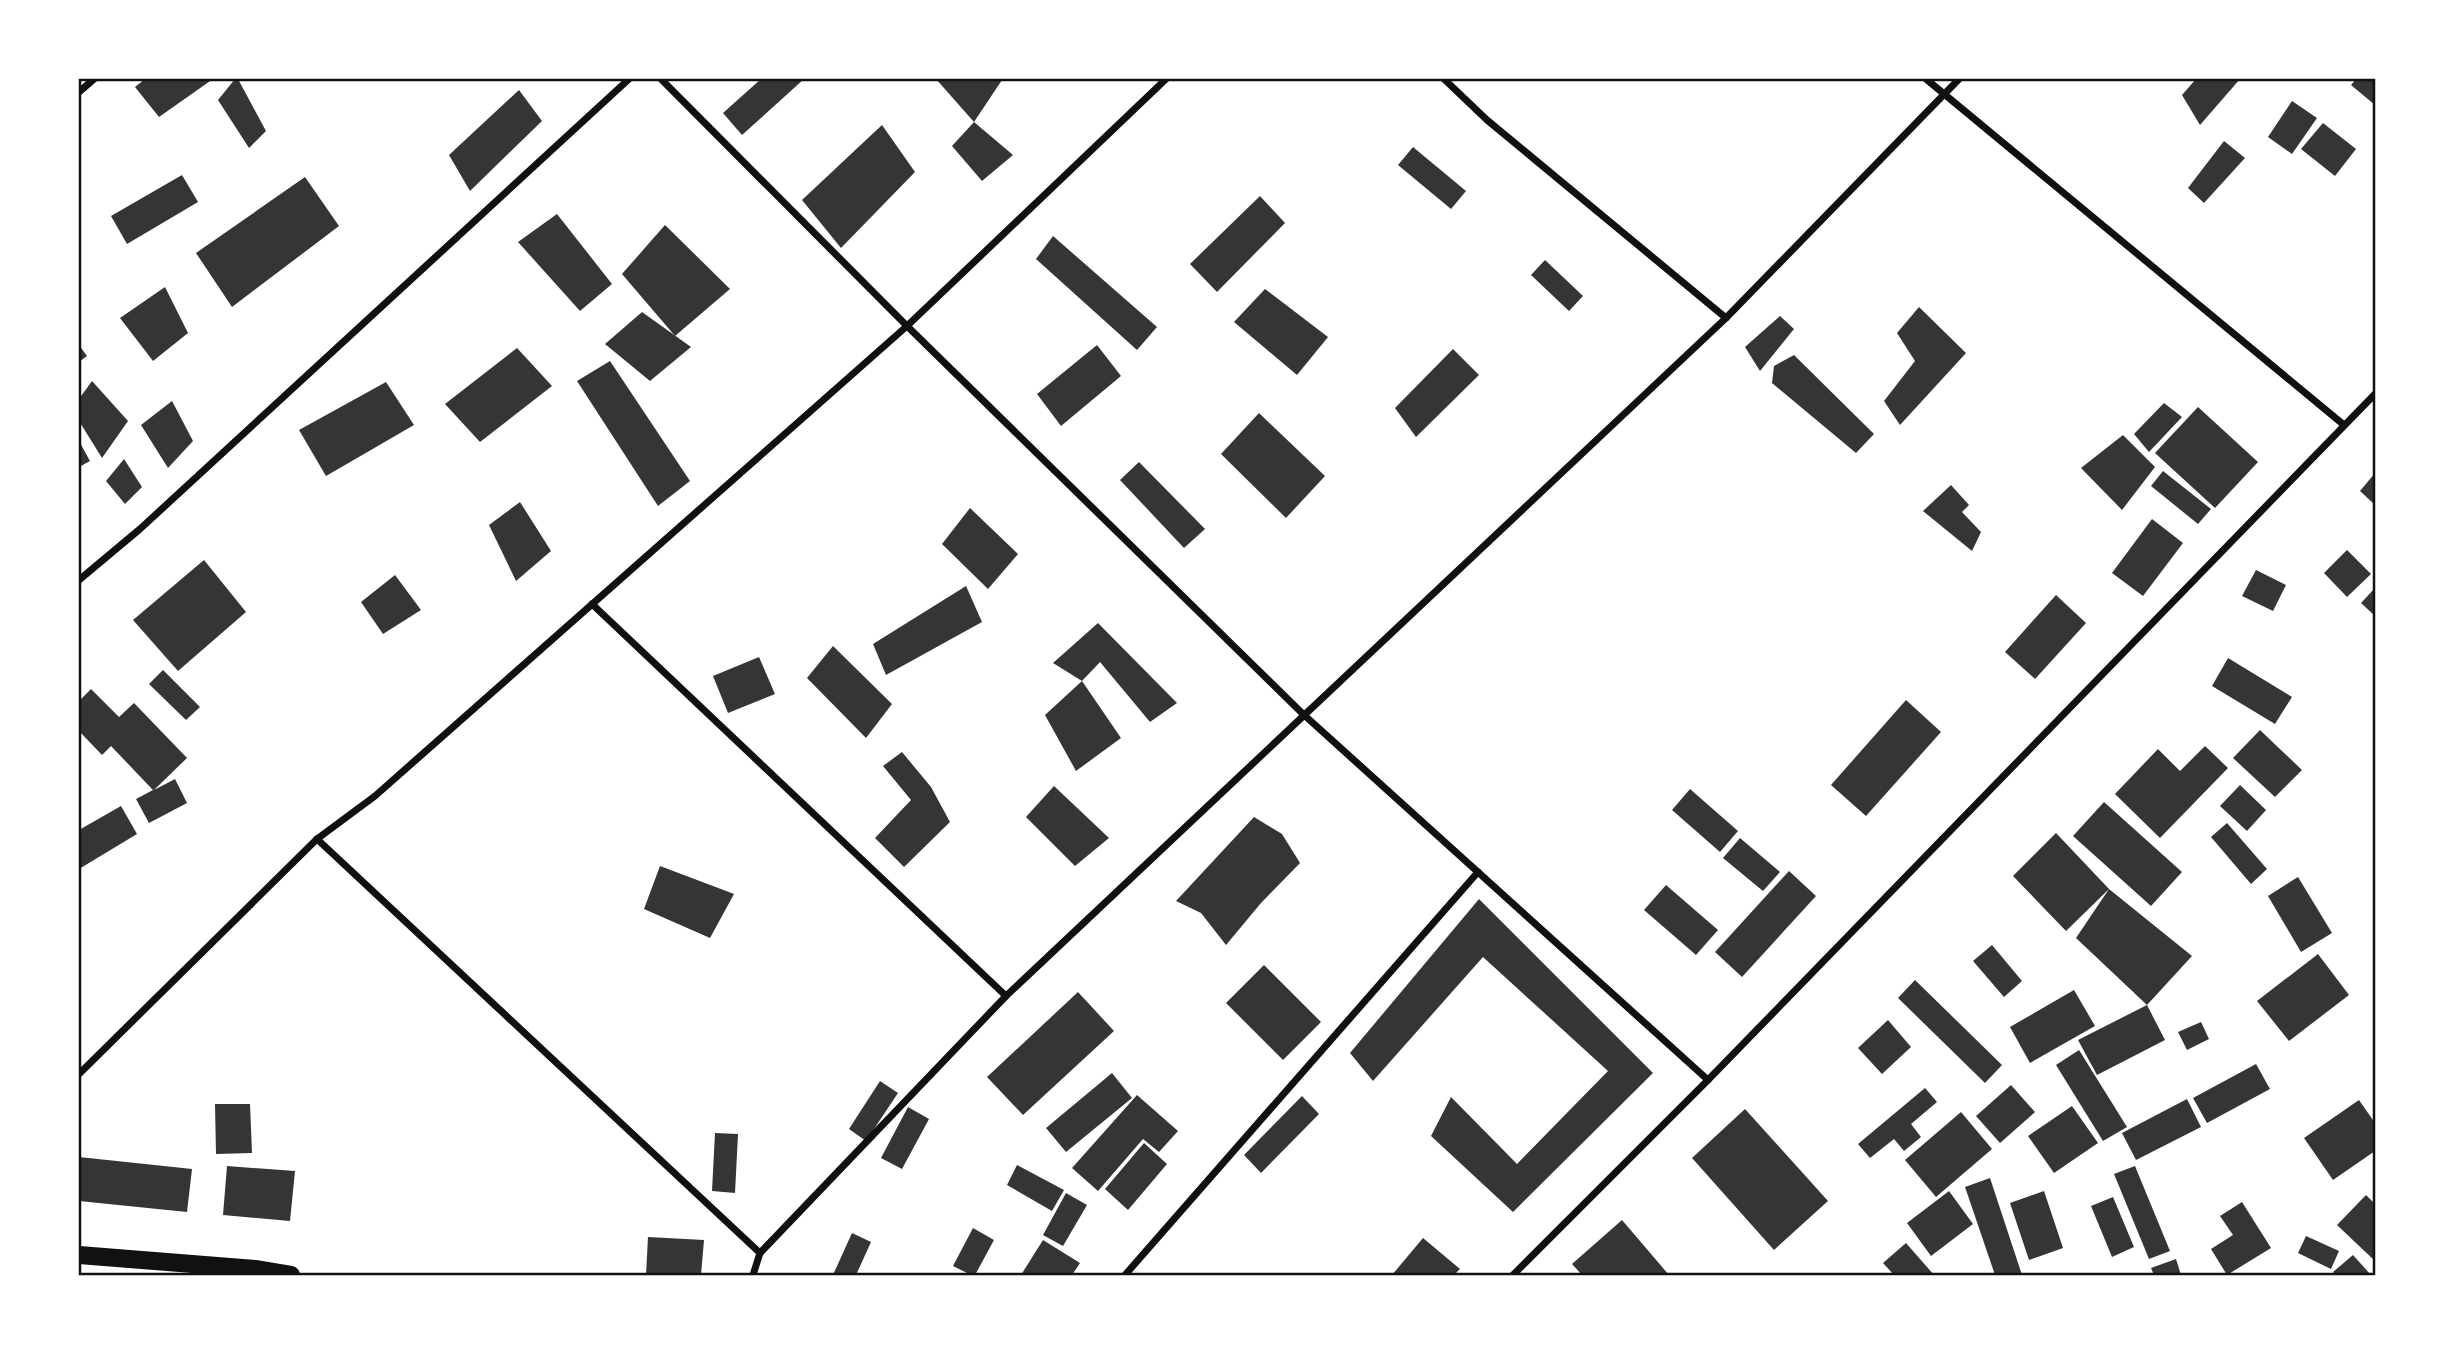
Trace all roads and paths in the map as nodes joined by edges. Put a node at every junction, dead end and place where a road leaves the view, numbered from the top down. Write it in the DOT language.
graph roads {
  1 [pos="94,79"];
  2 [pos="629,79"];
  3 [pos="661,79"];
  4 [pos="1166,79"];
  5 [pos="1444,79"];
  6 [pos="1926,79"];
  7 [pos="1959,79"];
  8 [pos="79,92"];
  9 [pos="1944,94"];
  10 [pos="1726,318"];
  11 [pos="908,326"];
  12 [pos="2375,394"];
  13 [pos="2344,425"];
  14 [pos="79,580"];
  15 [pos="592,604"];
  16 [pos="1303,714"];
  17 [pos="317,839"];
  18 [pos="1478,872"];
  19 [pos="1006,996"];
  20 [pos="79,1074"];
  21 [pos="1708,1080"];
  22 [pos="760,1253"];
  23 [pos="79,1255"];
  24 [pos="256,1272"];
  25 [pos="291,1275"];
  26 [pos="753,1275"];
  27 [pos="1125,1275"];
  28 [pos="1513,1275"];
  1 -- 8 [label="street"];
  2 -- 14 [label="street"];
  3 -- 11 [label="street"];
  4 -- 11 [label="street"];
  5 -- 10 [label="street"];
  6 -- 9 [label="street"];
  7 -- 9 [label="street"];
  9 -- 10 [label="street"];
  9 -- 13 [label="street"];
  10 -- 16 [label="street"];
  11 -- 15 [label="street"];
  11 -- 16 [label="street"];
  12 -- 13 [label="street"];
  13 -- 21 [label="street"];
  15 -- 17 [label="street"];
  15 -- 19 [label="street"];
  16 -- 18 [label="street"];
  16 -- 19 [label="street"];
  17 -- 20 [label="street"];
  17 -- 22 [label="street"];
  18 -- 21 [label="street"];
  18 -- 27 [label="street"];
  19 -- 22 [label="street"];
  21 -- 28 [label="street"];
  22 -- 26 [label="street"];
  23 -- 24 [label="main road"];
  24 -- 25 [label="main road"];
}
